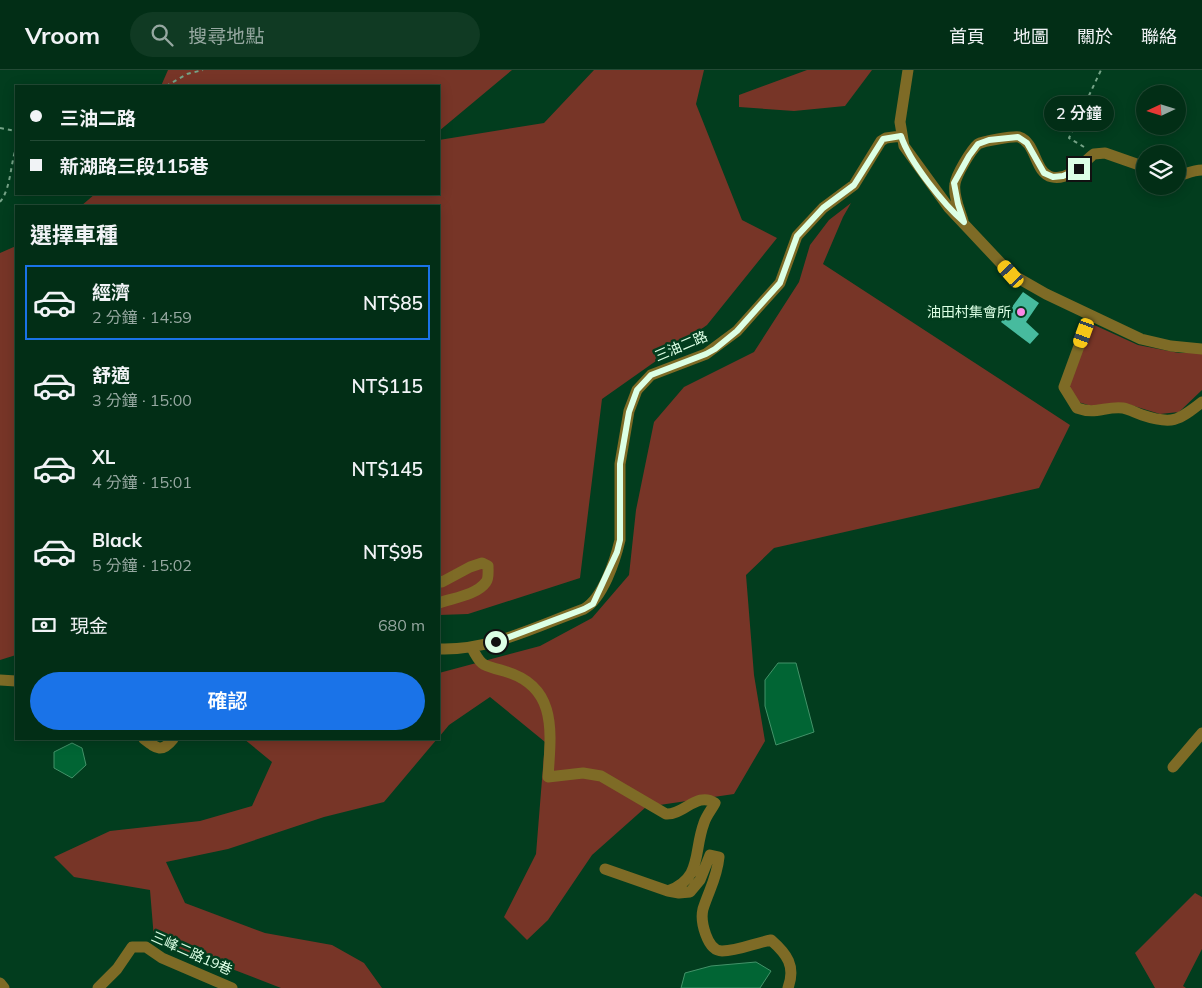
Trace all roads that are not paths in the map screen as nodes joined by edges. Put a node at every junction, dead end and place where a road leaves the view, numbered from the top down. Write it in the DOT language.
graph roads {
  1 [pos="908,70"];
  2 [pos="901,136"];
  3 [pos="1136,164"];
  4 [pos="1202,170"];
  5 [pos="1186,174"];
  6 [pos="964,222"];
  7 [pos="1090,316"];
  8 [pos="1202,349"];
  9 [pos="1202,402"];
  10 [pos="440,581"];
  11 [pos="440,603"];
  12 [pos="472,648"];
  13 [pos="440,649"];
  14 [pos="0,680"];
  15 [pos="15,681"];
  16 [pos="1202,733"];
  17 [pos="145,740"];
  18 [pos="172,740"];
  19 [pos="1173,767"];
  20 [pos="604,868"];
  21 [pos="668,891"];
  22 [pos="0,983"];
  23 [pos="4,988"];
  24 [pos="98,988"];
  25 [pos="232,988"];
  26 [pos="788,988"];
  1 -- 2 [label="street"];
  2 -- 6 [label="street"];
  2 -- 12 [label="street, 三油二路"];
  3 -- 6 [label="street"];
  4 -- 5 [label="street"];
  6 -- 7 [label="street"];
  7 -- 8 [label="street"];
  7 -- 9 [label="street"];
  10 -- 11 [label="street"];
  12 -- 13 [label="street, 三油二路"];
  12 -- 21 [label="street"];
  14 -- 15 [label="street"];
  16 -- 19 [label="street"];
  17 -- 18 [label="street"];
  20 -- 21 [label="street"];
  21 -- 26 [label="street"];
  22 -- 23 [label="street"];
  24 -- 25 [label="street, 三峰二路19巷"];
}
